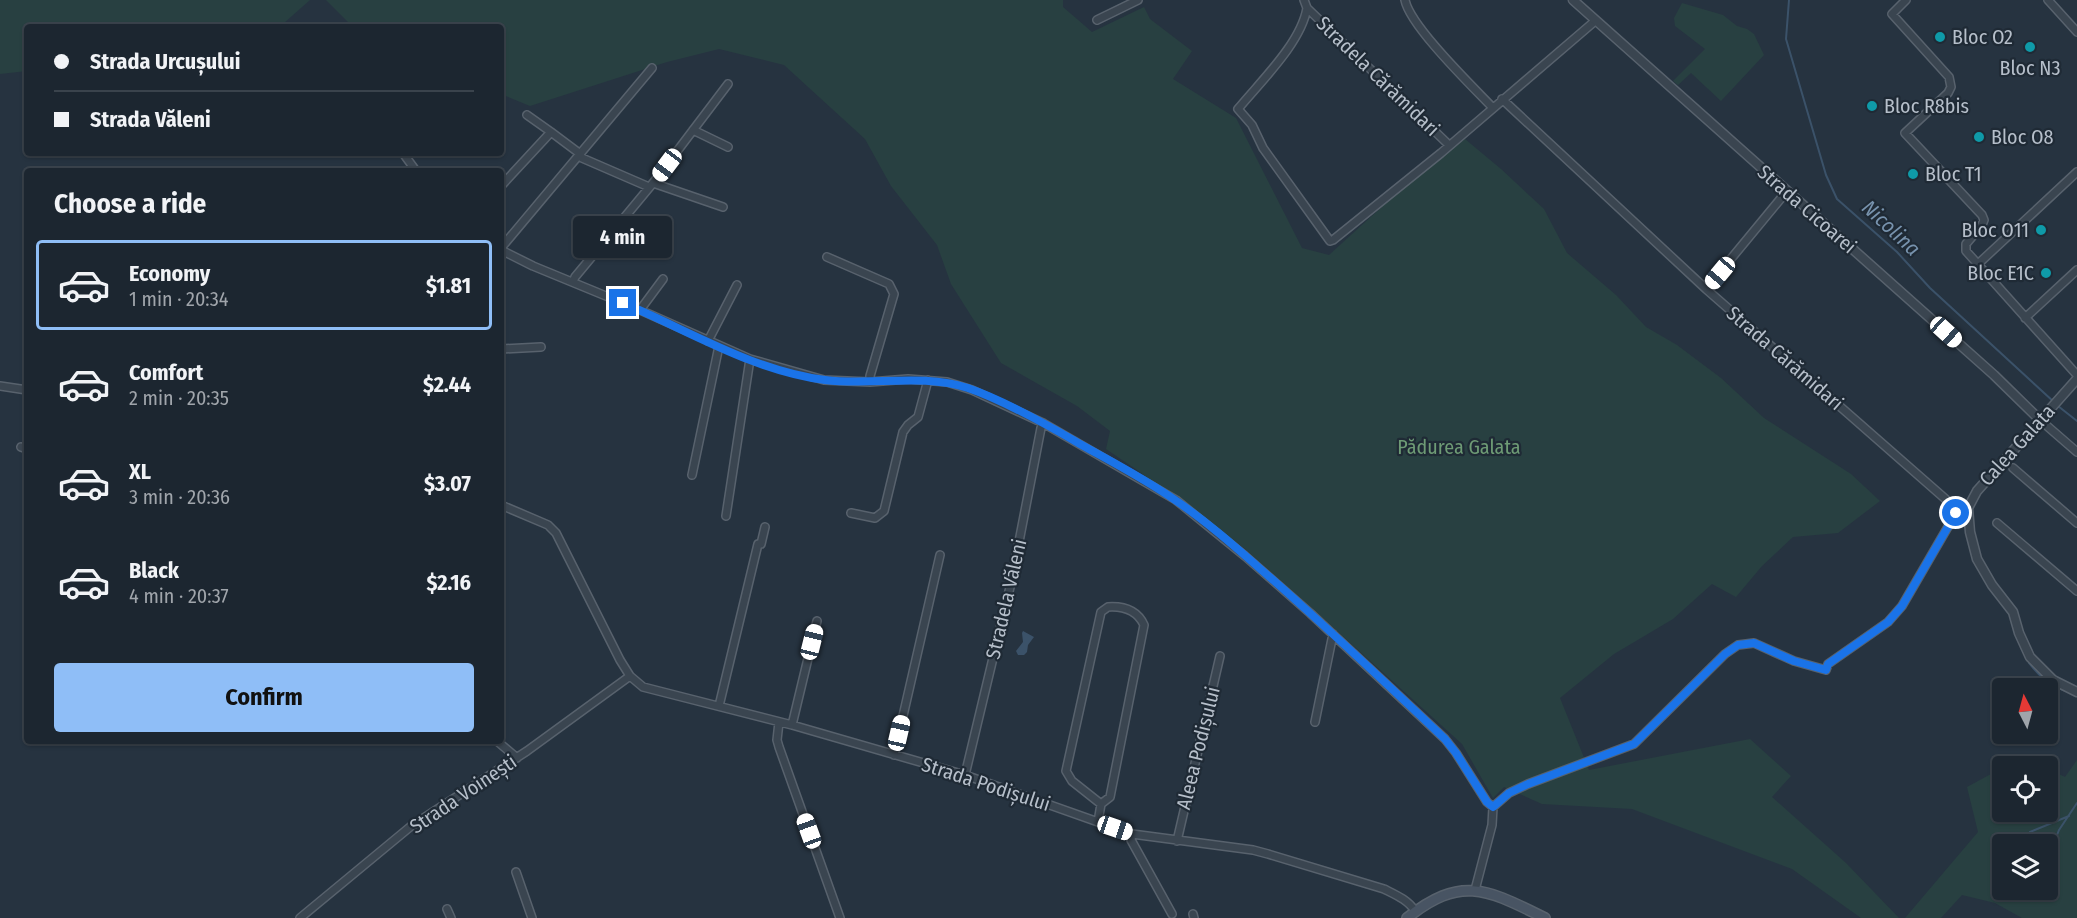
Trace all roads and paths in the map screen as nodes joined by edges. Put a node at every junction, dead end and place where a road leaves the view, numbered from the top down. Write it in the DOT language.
graph roads {
  1 [pos="1138,0"];
  2 [pos="1304,0"];
  3 [pos="1405,0"];
  4 [pos="1573,0"];
  5 [pos="1906,0"];
  6 [pos="2048,0"];
  7 [pos="1307,8"];
  8 [pos="1097,20"];
  9 [pos="1595,21"];
  10 [pos="2077,32"];
  11 [pos="652,68"];
  12 [pos="728,84"];
  13 [pos="1502,99"];
  14 [pos="1492,107"];
  15 [pos="527,115"];
  16 [pos="693,130"];
  17 [pos="551,132"];
  18 [pos="1449,145"];
  19 [pos="728,147"];
  20 [pos="580,155"];
  21 [pos="2077,172"];
  22 [pos="504,183"];
  23 [pos="651,185"];
  24 [pos="1787,191"];
  25 [pos="723,207"];
  26 [pos="504,245"];
  27 [pos="504,251"];
  28 [pos="827,257"];
  29 [pos="1978,264"];
  30 [pos="2077,270"];
  31 [pos="663,279"];
  32 [pos="573,282"];
  33 [pos="737,285"];
  34 [pos="1706,289"];
  35 [pos="640,310"];
  36 [pos="2025,318"];
  37 [pos="708,341"];
  38 [pos="719,346"];
  39 [pos="542,347"];
  40 [pos="504,349"];
  41 [pos="750,359"];
  42 [pos="2076,379"];
  43 [pos="928,380"];
  44 [pos="870,382"];
  45 [pos="0,386"];
  46 [pos="24,390"];
  47 [pos="2039,419"];
  48 [pos="1043,423"];
  49 [pos="2077,452"];
  50 [pos="1114,463"];
  51 [pos="2013,468"];
  52 [pos="1109,471"];
  53 [pos="692,475"];
  54 [pos="504,507"];
  55 [pos="1968,508"];
  56 [pos="851,513"];
  57 [pos="726,516"];
  58 [pos="1997,523"];
  59 [pos="2077,523"];
  60 [pos="765,527"];
  61 [pos="940,555"];
  62 [pos="2077,591"];
  63 [pos="817,621"];
  64 [pos="1333,634"];
  65 [pos="1220,656"];
  66 [pos="630,676"];
  67 [pos="2077,692"];
  68 [pos="719,706"];
  69 [pos="779,722"];
  70 [pos="1315,722"];
  71 [pos="792,725"];
  72 [pos="501,744"];
  73 [pos="894,755"];
  74 [pos="517,758"];
  75 [pos="965,775"];
  76 [pos="1101,804"];
  77 [pos="1493,807"];
  78 [pos="1098,822"];
  79 [pos="1132,834"];
  80 [pos="1177,841"];
  81 [pos="516,873"];
  82 [pos="1475,890"];
  83 [pos="447,909"];
  84 [pos="1415,911"];
  85 [pos="1172,914"];
  86 [pos="1539,916"];
  87 [pos="300,918"];
  88 [pos="451,918"];
  89 [pos="532,918"];
  90 [pos="840,918"];
  91 [pos="1407,918"];
  1 -- 8 [label="street"];
  2 -- 7 [label="street, Stradela Cărămidari"];
  3 -- 14 [label="street"];
  4 -- 9 [label="street, Strada Cicoarei"];
  5 -- 29 [label="street"];
  6 -- 10 [label="street"];
  7 -- 18 [label="street, Stradela Cărămidari"];
  7 -- 18 [label="street, Stradela Cărămidari"];
  9 -- 13 [label="street, Stradela Cărămidari"];
  9 -- 24 [label="street, Strada Cicoarei"];
  11 -- 20 [label="street"];
  12 -- 16 [label="street"];
  13 -- 14 [label="street, Stradela Cărămidari"];
  13 -- 34 [label="street, Strada Cărămidari"];
  14 -- 18 [label="street, Stradela Cărămidari"];
  15 -- 17 [label="street"];
  16 -- 19 [label="street"];
  16 -- 23 [label="street"];
  17 -- 20 [label="street"];
  17 -- 22 [label="street"];
  20 -- 23 [label="street"];
  20 -- 26 [label="street"];
  21 -- 29 [label="street"];
  23 -- 25 [label="street"];
  23 -- 32 [label="street"];
  24 -- 34 [label="street"];
  24 -- 47 [label="street, Strada Cicoarei"];
  27 -- 32 [label="street"];
  28 -- 44 [label="street"];
  29 -- 36 [label="street"];
  30 -- 36 [label="street"];
  31 -- 35 [label="street"];
  32 -- 35 [label="street"];
  33 -- 37 [label="street"];
  34 -- 55 [label="street, Strada Cărămidari"];
  35 -- 37 [label="street"];
  36 -- 42 [label="street"];
  37 -- 38 [label="street"];
  38 -- 41 [label="street"];
  38 -- 53 [label="street"];
  39 -- 40 [label="street"];
  41 -- 44 [label="street"];
  41 -- 57 [label="street"];
  42 -- 47 [label="street, Calea Galata"];
  43 -- 44 [label="street"];
  43 -- 48 [label="street"];
  43 -- 56 [label="street"];
  45 -- 46 [label="street"];
  47 -- 49 [label="street"];
  47 -- 55 [label="street, Calea Galata"];
  48 -- 50 [label="street"];
  48 -- 75 [label="street, Stradela Văleni"];
  50 -- 52 [label="street"];
  50 -- 64 [label="street"];
  51 -- 59 [label="street"];
  54 -- 66 [label="street"];
  55 -- 67 [label="street"];
  55 -- 77 [label="street"];
  58 -- 62 [label="street"];
  60 -- 68 [label="street"];
  61 -- 73 [label="street"];
  63 -- 71 [label="street"];
  64 -- 70 [label="street"];
  64 -- 77 [label="street"];
  65 -- 80 [label="street, Aleea Podișului"];
  66 -- 68 [label="street, Strada Podișului"];
  66 -- 74 [label="street, Strada Voinești"];
  68 -- 69 [label="street, Strada Podișului"];
  69 -- 71 [label="street, Strada Podișului"];
  69 -- 90 [label="street"];
  71 -- 73 [label="street, Strada Podișului"];
  72 -- 74 [label="street"];
  73 -- 75 [label="street, Strada Podișului"];
  74 -- 87 [label="street, Strada Voinești"];
  75 -- 78 [label="street, Strada Podișului"];
  76 -- 76 [label="street"];
  76 -- 78 [label="street"];
  77 -- 82 [label="street"];
  78 -- 79 [label="street, Strada Podișului"];
  79 -- 80 [label="street, Strada Podișului"];
  79 -- 85 [label="street"];
  80 -- 84 [label="street, Strada Podișului"];
  81 -- 89 [label="street"];
  82 -- 84 [label="main road"];
  82 -- 86 [label="main road"];
  83 -- 88 [label="street"];
  84 -- 91 [label="main road"];
}
